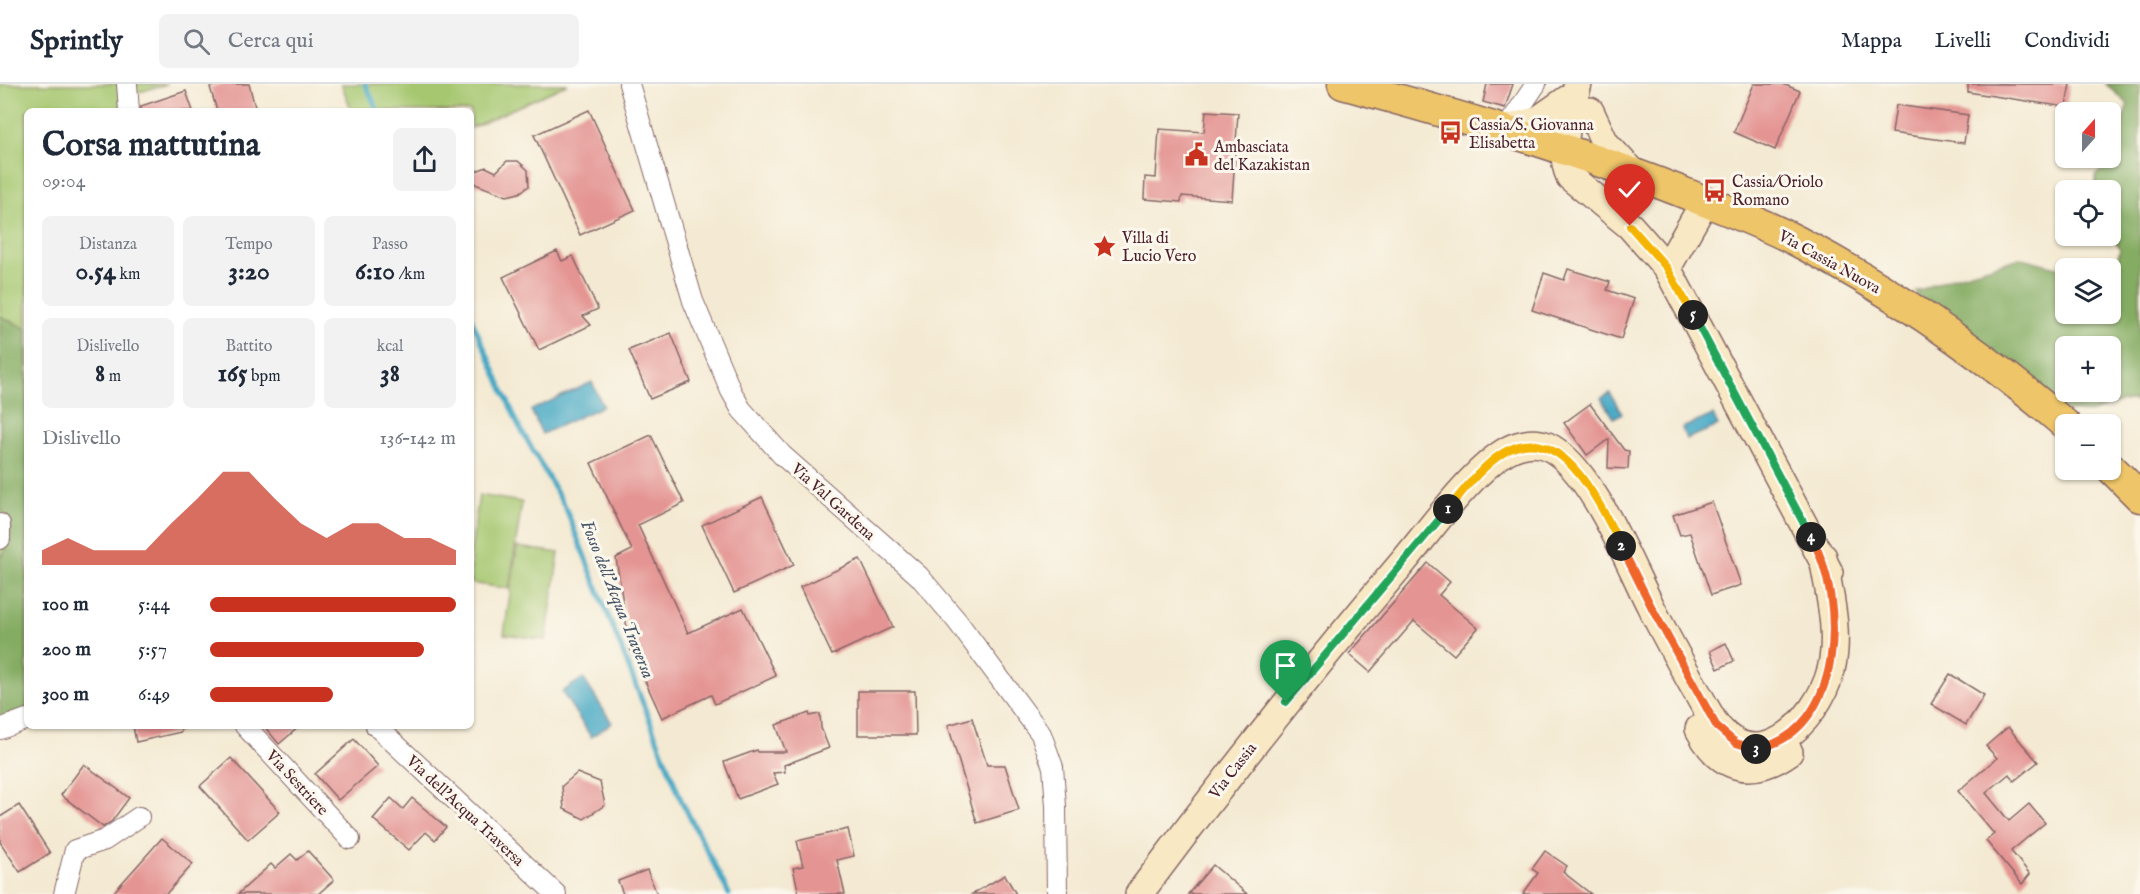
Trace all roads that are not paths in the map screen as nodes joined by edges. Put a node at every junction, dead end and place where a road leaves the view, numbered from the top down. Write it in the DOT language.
graph roads {
  1 [pos="127,84"];
  2 [pos="629,84"];
  3 [pos="1343,84"];
  4 [pos="1536,84"];
  5 [pos="1376,88"];
  6 [pos="1585,93"];
  7 [pos="129,108"];
  8 [pos="1506,129"];
  9 [pos="1565,149"];
  10 [pos="1630,171"];
  11 [pos="1705,201"];
  12 [pos="1667,268"];
  13 [pos="2055,416"];
  14 [pos="2121,478"];
  15 [pos="2140,497"];
  16 [pos="0,524"];
  17 [pos="0,539"];
  18 [pos="24,719"];
  19 [pos="0,729"];
  20 [pos="248,729"];
  21 [pos="379,729"];
  22 [pos="139,817"];
  23 [pos="350,839"];
  24 [pos="64,894"];
  25 [pos="556,894"];
  26 [pos="1057,894"];
  27 [pos="1139,894"];
  1 -- 7 [label="street"];
  2 -- 26 [label="street, Via Val Gardena"];
  3 -- 5 [label="main road"];
  4 -- 8 [label="street"];
  5 -- 8 [label="main road"];
  6 -- 8 [label="street"];
  6 -- 9 [label="street"];
  6 -- 10 [label="street"];
  8 -- 9 [label="main road"];
  9 -- 10 [label="main road, Via Cassia Nuova"];
  9 -- 12 [label="street, Via Cassia"];
  10 -- 11 [label="main road, Via Cassia Nuova"];
  11 -- 12 [label="street"];
  11 -- 13 [label="main road, Via Cassia Nuova"];
  12 -- 27 [label="street, Via Cassia"];
  14 -- 15 [label="main road"];
  16 -- 17 [label="street"];
  18 -- 19 [label="street"];
  20 -- 23 [label="street, Via Sestriere"];
  21 -- 25 [label="street, Via dell'Acqua Traversa"];
  22 -- 24 [label="street"];
}
